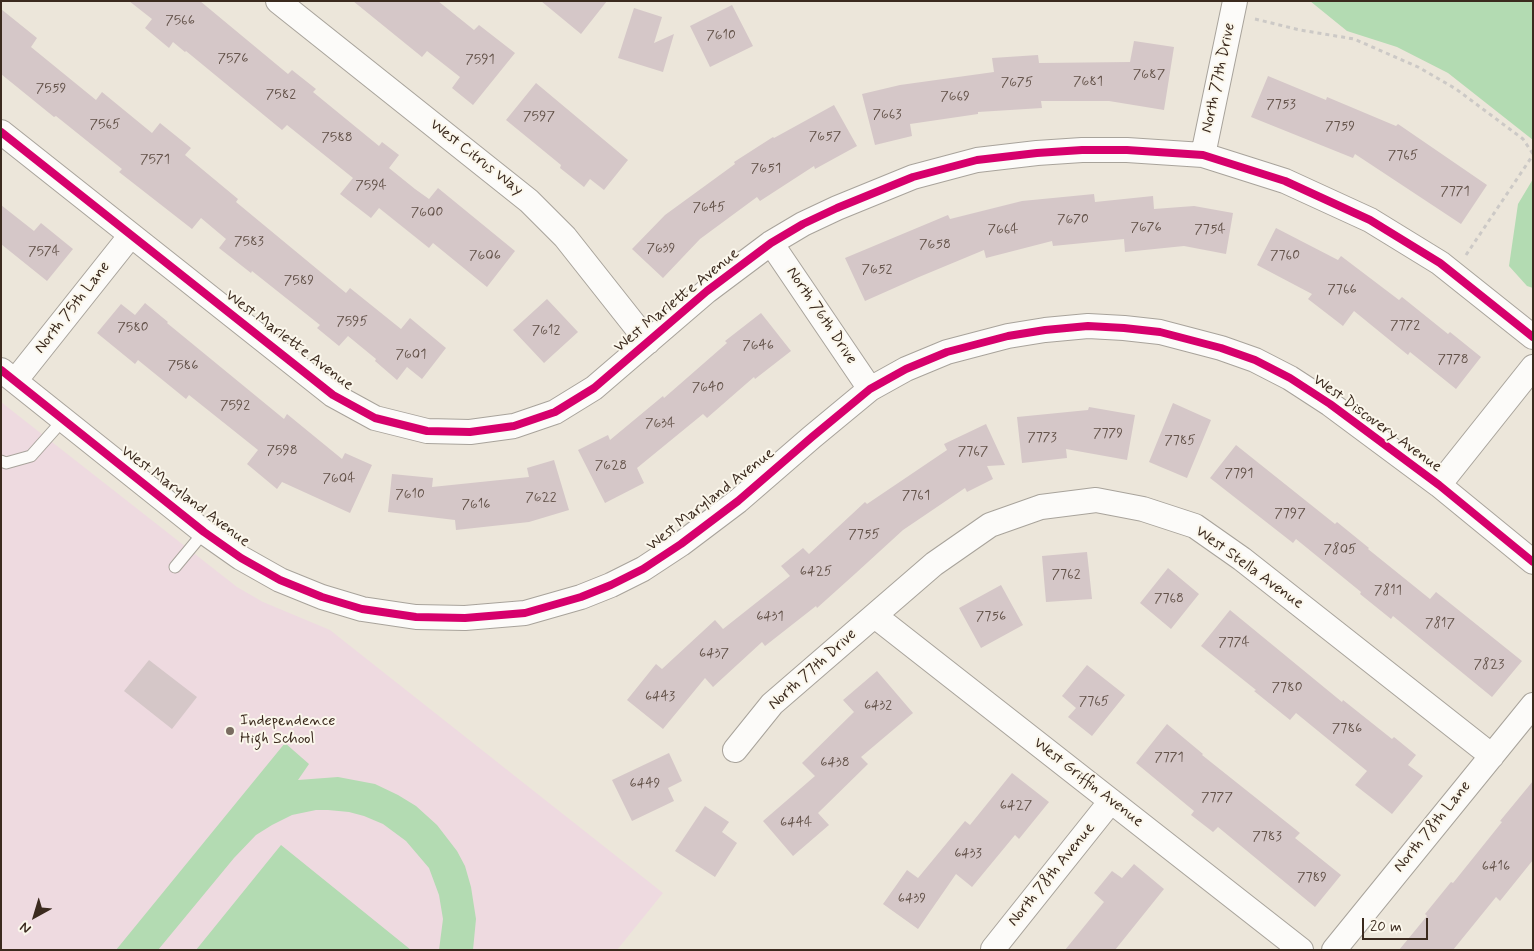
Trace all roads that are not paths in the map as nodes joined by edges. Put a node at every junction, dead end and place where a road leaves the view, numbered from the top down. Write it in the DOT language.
graph roads {
  1 [pos="278,1"];
  2 [pos="1234,8"];
  3 [pos="1,132"];
  4 [pos="1202,155"];
  5 [pos="131,235"];
  6 [pos="771,243"];
  7 [pos="1533,337"];
  8 [pos="648,342"];
  9 [pos="1533,368"];
  10 [pos="8,376"];
  11 [pos="870,389"];
  12 [pos="63,420"];
  13 [pos="1,461"];
  14 [pos="1439,485"];
  15 [pos="204,532"];
  16 [pos="1533,562"];
  17 [pos="175,568"];
  18 [pos="875,616"];
  19 [pos="1533,705"];
  20 [pos="735,750"];
  21 [pos="1492,756"];
  22 [pos="1111,801"];
  23 [pos="993,948"];
  24 [pos="1301,950"];
  25 [pos="1334,950"];
  1 -- 8 [label="street, West Citrus Way"];
  2 -- 4 [label="street, North 77th Drive"];
  3 -- 5 [label="street, West Marlette Avenue"];
  4 -- 6 [label="street, West Marlette Avenue"];
  4 -- 7 [label="street, West Marlette Avenue"];
  5 -- 8 [label="street, West Marlette Avenue"];
  5 -- 10 [label="street, North 75th Lane"];
  6 -- 8 [label="street, West Marlette Avenue"];
  6 -- 11 [label="street, North 76th Drive"];
  9 -- 14 [label="street"];
  10 -- 12 [label="street, West Maryland Avenue"];
  11 -- 14 [label="street, West Discovery Avenue"];
  11 -- 15 [label="street, West Maryland Avenue"];
  12 -- 13 [label="lane"];
  12 -- 15 [label="street, West Maryland Avenue"];
  14 -- 16 [label="street, West Discovery Avenue"];
  15 -- 17 [label="lane"];
  18 -- 20 [label="street, North 77th Drive"];
  18 -- 21 [label="street, West Stella Avenue"];
  18 -- 22 [label="street, West Griffin Avenue"];
  19 -- 21 [label="street, North 78th Lane"];
  21 -- 25 [label="street, North 78th Lane"];
  22 -- 23 [label="street, North 78th Avenue"];
  22 -- 24 [label="street, West Griffin Avenue"];
}
